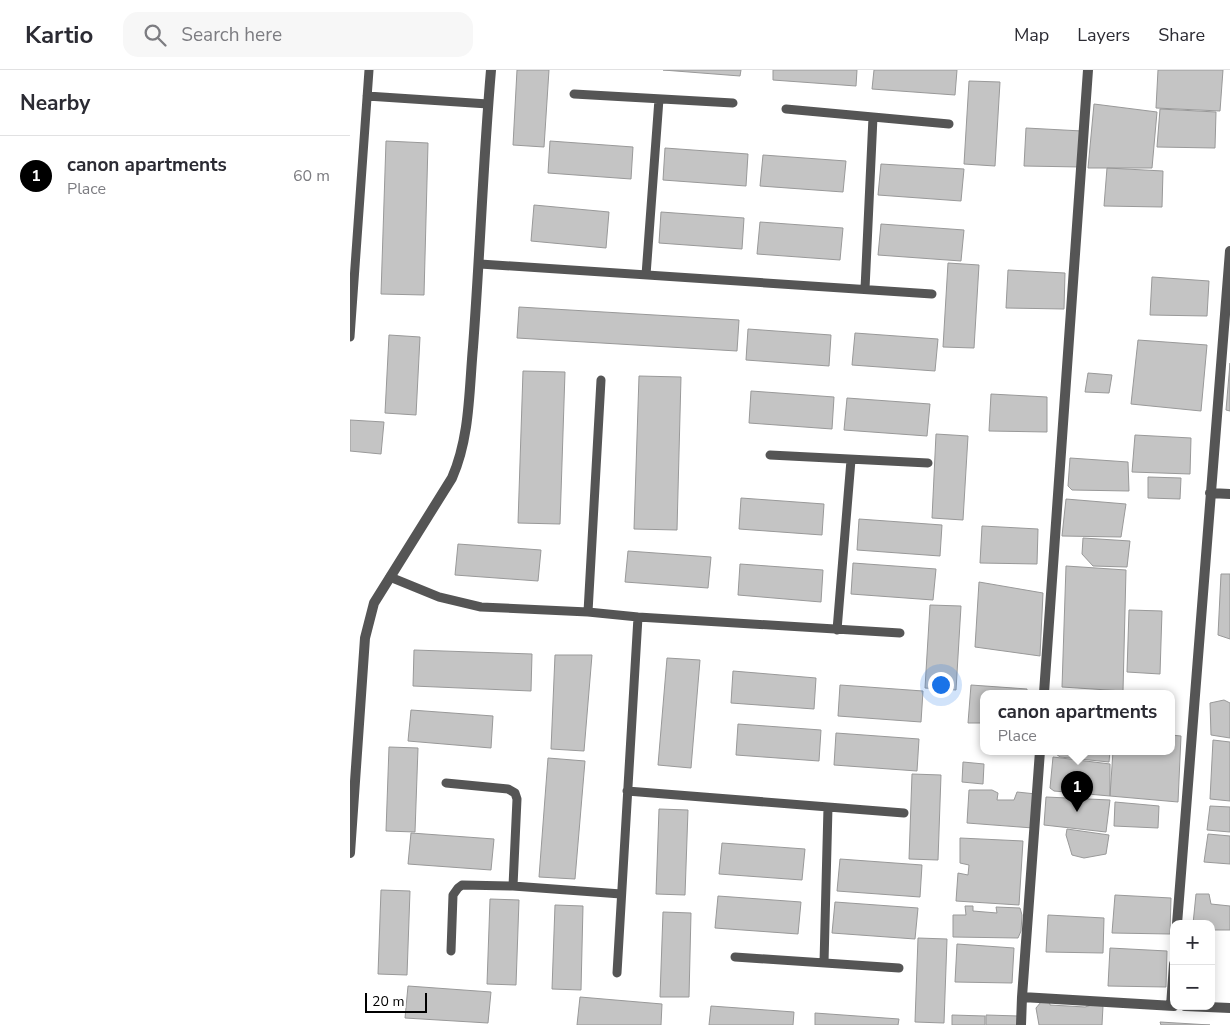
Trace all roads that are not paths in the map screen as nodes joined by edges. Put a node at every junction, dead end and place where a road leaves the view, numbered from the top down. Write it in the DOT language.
graph roads {
  1 [pos="369,70"];
  2 [pos="491,70"];
  3 [pos="1088,70"];
  4 [pos="574,94"];
  5 [pos="367,96"];
  6 [pos="659,99"];
  7 [pos="733,103"];
  8 [pos="488,104"];
  9 [pos="786,109"];
  10 [pos="874,117"];
  11 [pos="949,124"];
  12 [pos="1230,251"];
  13 [pos="480,264"];
  14 [pos="646,275"];
  15 [pos="864,289"];
  16 [pos="932,294"];
  17 [pos="351,313"];
  18 [pos="350,337"];
  19 [pos="601,380"];
  20 [pos="770,454"];
  21 [pos="851,460"];
  22 [pos="928,462"];
  23 [pos="1210,493"];
  24 [pos="1230,494"];
  25 [pos="390,577"];
  26 [pos="588,612"];
  27 [pos="638,617"];
  28 [pos="837,630"];
  29 [pos="900,633"];
  30 [pos="1044,690"];
  31 [pos="1040,755"];
  32 [pos="352,782"];
  33 [pos="446,783"];
  34 [pos="628,791"];
  35 [pos="828,807"];
  36 [pos="904,813"];
  37 [pos="350,852"];
  38 [pos="513,886"];
  39 [pos="621,894"];
  40 [pos="1177,920"];
  41 [pos="451,951"];
  42 [pos="735,957"];
  43 [pos="824,963"];
  44 [pos="899,968"];
  45 [pos="617,973"];
  46 [pos="1022,996"];
  47 [pos="1170,1006"];
  48 [pos="1215,1007"];
  49 [pos="1230,1008"];
  50 [pos="1021,1025"];
  1 -- 5 [label="lane"];
  2 -- 8 [label="street"];
  3 -- 30 [label="street"];
  4 -- 6 [label="lane"];
  5 -- 8 [label="lane"];
  5 -- 17 [label="lane"];
  6 -- 7 [label="lane"];
  6 -- 14 [label="lane"];
  8 -- 13 [label="street"];
  9 -- 10 [label="lane"];
  10 -- 11 [label="lane"];
  10 -- 15 [label="lane"];
  12 -- 23 [label="street"];
  13 -- 14 [label="lane"];
  13 -- 25 [label="street"];
  14 -- 15 [label="lane"];
  15 -- 16 [label="lane"];
  17 -- 18 [label="lane"];
  19 -- 26 [label="lane"];
  20 -- 21 [label="lane"];
  21 -- 22 [label="lane"];
  21 -- 28 [label="lane"];
  23 -- 24 [label="street"];
  23 -- 40 [label="street"];
  25 -- 26 [label="lane"];
  25 -- 32 [label="street"];
  26 -- 27 [label="lane"];
  27 -- 28 [label="lane"];
  27 -- 34 [label="lane"];
  28 -- 29 [label="lane"];
  31 -- 46 [label="street"];
  32 -- 37 [label="street"];
  33 -- 38 [label="lane"];
  34 -- 35 [label="lane"];
  34 -- 39 [label="lane"];
  35 -- 36 [label="lane"];
  35 -- 43 [label="lane"];
  38 -- 39 [label="lane"];
  38 -- 41 [label="lane"];
  39 -- 45 [label="lane"];
  42 -- 43 [label="lane"];
  43 -- 44 [label="lane"];
  46 -- 47 [label="street"];
  46 -- 50 [label="street"];
  48 -- 49 [label="street"];
}
